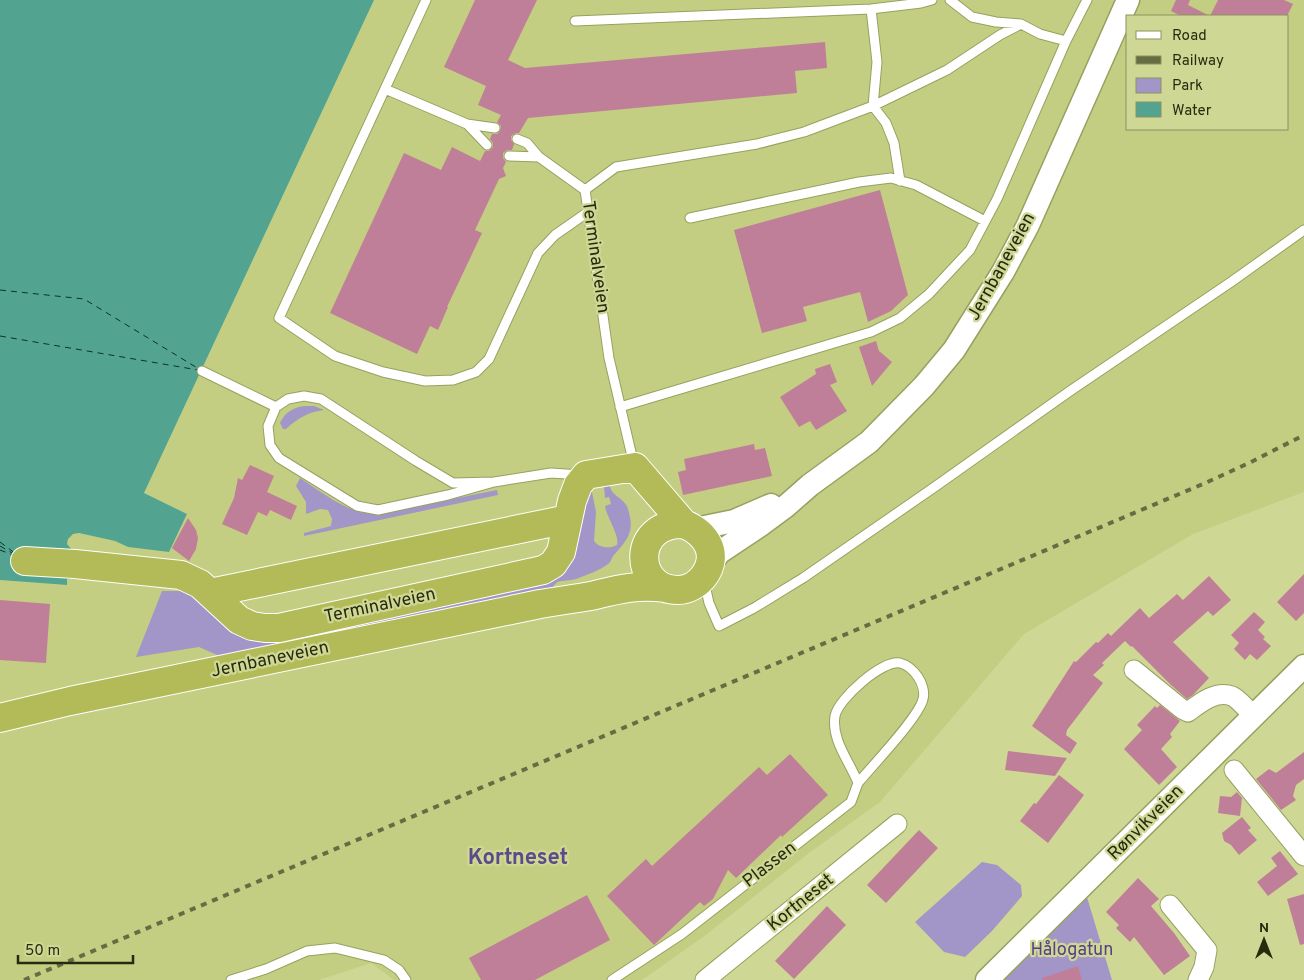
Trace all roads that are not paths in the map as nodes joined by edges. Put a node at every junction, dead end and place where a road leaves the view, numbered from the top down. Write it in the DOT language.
graph roads {
  1 [pos="426,0"];
  2 [pos="932,0"];
  3 [pos="950,0"];
  4 [pos="1087,0"];
  5 [pos="1128,0"];
  6 [pos="871,9"];
  7 [pos="575,21"];
  8 [pos="1021,24"];
  9 [pos="1066,41"];
  10 [pos="385,89"];
  11 [pos="873,106"];
  12 [pos="466,124"];
  13 [pos="494,128"];
  14 [pos="517,139"];
  15 [pos="487,145"];
  16 [pos="509,156"];
  17 [pos="538,158"];
  18 [pos="900,180"];
  19 [pos="585,190"];
  20 [pos="588,212"];
  21 [pos="690,218"];
  22 [pos="985,221"];
  23 [pos="1304,230"];
  24 [pos="202,371"];
  25 [pos="276,407"];
  26 [pos="620,407"];
  27 [pos="635,467"];
  28 [pos="586,475"];
  29 [pos="494,482"];
  30 [pos="810,485"];
  31 [pos="568,519"];
  32 [pos="690,526"];
  33 [pos="646,545"];
  34 [pos="25,561"];
  35 [pos="706,571"];
  36 [pos="665,588"];
  37 [pos="210,593"];
  38 [pos="540,604"];
  39 [pos="1304,666"];
  40 [pos="1134,670"];
  41 [pos="1253,715"];
  42 [pos="0,718"];
  43 [pos="1234,770"];
  44 [pos="858,783"];
  45 [pos="897,824"];
  46 [pos="1304,856"];
  47 [pos="1170,905"];
  48 [pos="231,980"];
  49 [pos="406,980"];
  50 [pos="612,980"];
  51 [pos="705,980"];
  52 [pos="987,980"];
  53 [pos="1198,980"];
  1 -- 10 [label="lane"];
  2 -- 6 [label="lane"];
  3 -- 8 [label="lane"];
  4 -- 9 [label="lane"];
  5 -- 30 [label="street, Jernbaneveien"];
  6 -- 7 [label="lane"];
  6 -- 11 [label="lane"];
  8 -- 9 [label="lane"];
  8 -- 11 [label="lane"];
  9 -- 22 [label="lane"];
  10 -- 12 [label="lane"];
  10 -- 20 [label="lane"];
  11 -- 18 [label="lane"];
  11 -- 19 [label="lane"];
  12 -- 13 [label="lane"];
  12 -- 15 [label="lane"];
  14 -- 17 [label="lane, Terminalveien"];
  16 -- 17 [label="lane"];
  17 -- 19 [label="lane, Terminalveien"];
  18 -- 21 [label="lane"];
  18 -- 22 [label="lane"];
  19 -- 20 [label="lane, Terminalveien"];
  20 -- 26 [label="lane, Terminalveien"];
  22 -- 26 [label="lane"];
  23 -- 35 [label="lane"];
  24 -- 25 [label="lane"];
  25 -- 29 [label="lane"];
  25 -- 29 [label="lane"];
  26 -- 27 [label="lane, Terminalveien"];
  27 -- 28 [label="highway"];
  27 -- 32 [label="highway, Terminalveien"];
  27 -- 33 [label="highway, Terminalveien"];
  28 -- 29 [label="lane"];
  28 -- 31 [label="highway, Terminalveien"];
  30 -- 32 [label="street, Jernbaneveien"];
  30 -- 35 [label="street, Jernbaneveien"];
  31 -- 37 [label="highway"];
  31 -- 37 [label="highway, Terminalveien"];
  32 -- 33 [label="highway, Jernbaneveien"];
  32 -- 35 [label="highway"];
  33 -- 36 [label="highway"];
  33 -- 38 [label="highway, Jernbaneveien"];
  34 -- 37 [label="highway, Terminalveien"];
  35 -- 36 [label="highway, Jernbaneveien"];
  36 -- 38 [label="highway, Jernbaneveien"];
  38 -- 42 [label="highway, Jernbaneveien"];
  39 -- 41 [label="street, Rønvikveien"];
  40 -- 41 [label="street"];
  41 -- 52 [label="street, Rønvikveien"];
  43 -- 46 [label="street"];
  44 -- 44 [label="lane, Plassen"];
  44 -- 50 [label="lane, Plassen"];
  45 -- 51 [label="street, Kortneset"];
  47 -- 53 [label="street"];
  48 -- 49 [label="lane"];
}
